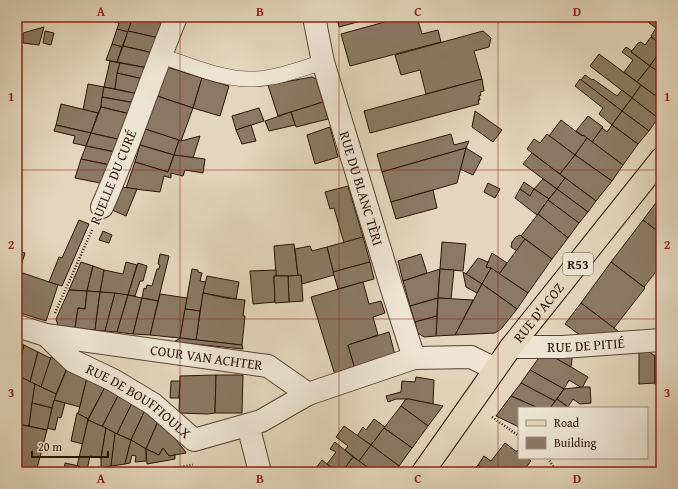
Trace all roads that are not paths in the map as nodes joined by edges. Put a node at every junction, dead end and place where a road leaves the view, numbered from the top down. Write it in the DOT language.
graph roads {
  1 [pos="176,17"];
  2 [pos="314,17"];
  3 [pos="160,56"];
  4 [pos="323,62"];
  5 [pos="661,160"];
  6 [pos="102,206"];
  7 [pos="17,326"];
  8 [pos="46,335"];
  9 [pos="661,340"];
  10 [pos="511,347"];
  11 [pos="414,358"];
  12 [pos="495,369"];
  13 [pos="308,394"];
  14 [pos="248,424"];
  15 [pos="260,472"];
  16 [pos="423,472"];
  1 -- 3 [label="street, RUELLE DU CURÉ"];
  2 -- 4 [label="street, RUE DU BLANC TÈRI"];
  3 -- 4 [label="lane"];
  3 -- 6 [label="street, RUELLE DU CURÉ"];
  4 -- 11 [label="street, RUE DU BLANC TÈRI"];
  5 -- 10 [label="main road, RUE D'ACOZ / R53"];
  7 -- 8 [label="street, RUE DE BOUFFIOULX"];
  8 -- 13 [label="street, COUR VAN ACHTER"];
  8 -- 14 [label="street, RUE DE BOUFFIOULX"];
  9 -- 10 [label="street, RUE DE PITIÉ"];
  10 -- 12 [label="main road, RUE D'ACOZ / R53"];
  11 -- 12 [label="street"];
  11 -- 13 [label="street"];
  12 -- 16 [label="main road, RUE D'ACOZ / R53"];
  13 -- 14 [label="street, RUE DE BOUFFIOULX"];
  14 -- 15 [label="street"];
}
